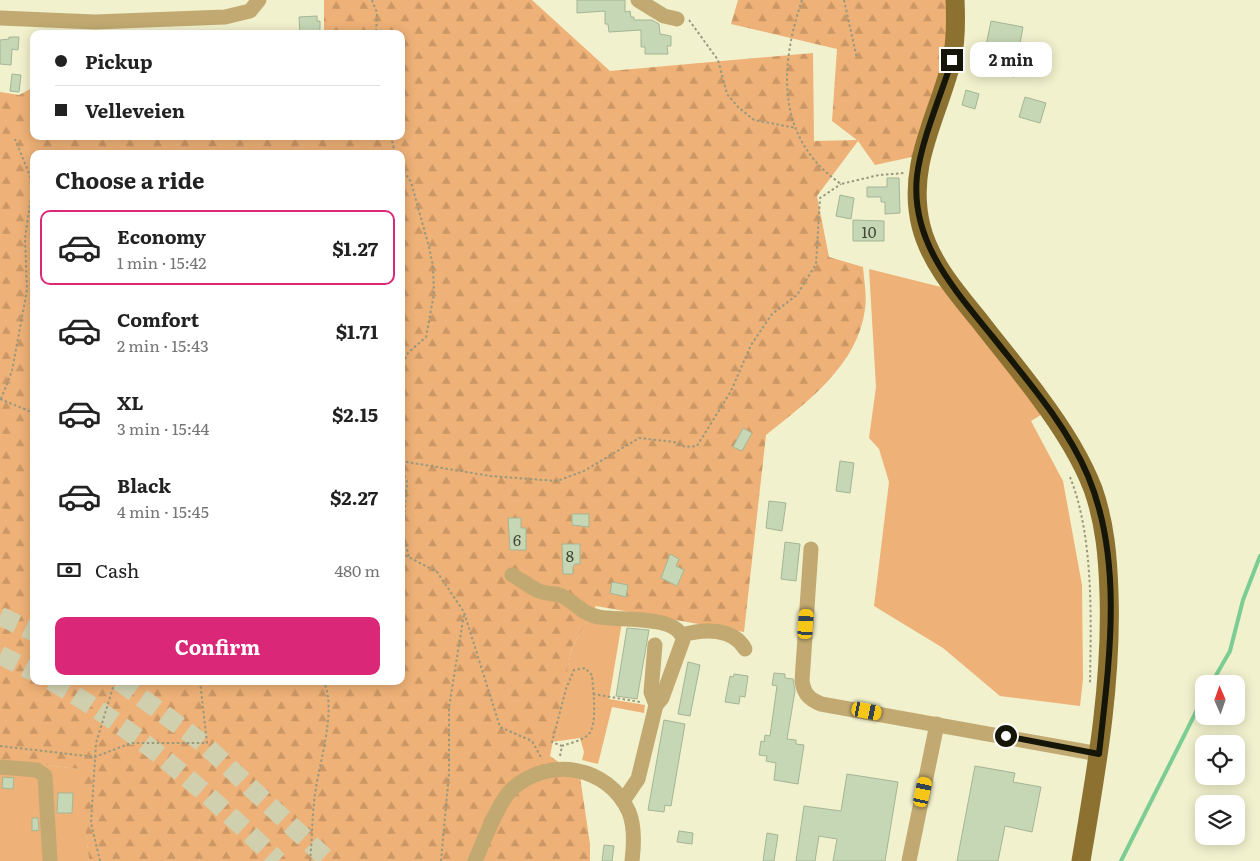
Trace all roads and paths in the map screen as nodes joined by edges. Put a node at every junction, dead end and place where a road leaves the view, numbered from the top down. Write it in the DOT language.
graph roads {
  1 [pos="259,0"];
  2 [pos="372,0"];
  3 [pos="638,0"];
  4 [pos="802,0"];
  5 [pos="844,0"];
  6 [pos="955,0"];
  7 [pos="0,18"];
  8 [pos="677,19"];
  9 [pos="376,30"];
  10 [pos="857,59"];
  11 [pos="796,128"];
  12 [pos="15,139"];
  13 [pos="405,173"];
  14 [pos="917,175"];
  15 [pos="30,176"];
  16 [pos="841,184"];
  17 [pos="30,204"];
  18 [pos="405,359"];
  19 [pos="1,399"];
  20 [pos="30,411"];
  21 [pos="405,462"];
  22 [pos="1068,472"];
  23 [pos="405,479"];
  24 [pos="405,499"];
  25 [pos="405,542"];
  26 [pos="811,549"];
  27 [pos="405,554"];
  28 [pos="409,557"];
  29 [pos="512,575"];
  30 [pos="464,612"];
  31 [pos="682,635"];
  32 [pos="655,645"];
  33 [pos="745,649"];
  34 [pos="114,685"];
  35 [pos="200,685"];
  36 [pos="325,685"];
  37 [pos="1090,686"];
  38 [pos="593,694"];
  39 [pos="656,704"];
  40 [pos="937,724"];
  41 [pos="0,746"];
  42 [pos="562,746"];
  43 [pos="1099,754"];
  44 [pos="95,756"];
  45 [pos="553,766"];
  46 [pos="0,767"];
  47 [pos="623,801"];
  48 [pos="50,861"];
  49 [pos="100,861"];
  50 [pos="310,861"];
  51 [pos="441,861"];
  52 [pos="475,861"];
  53 [pos="632,861"];
  54 [pos="909,861"];
  55 [pos="1081,861"];
  1 -- 7 [label="street"];
  2 -- 9 [label="path"];
  3 -- 8 [label="street"];
  4 -- 11 [label="path"];
  5 -- 10 [label="path"];
  6 -- 14 [label="main road"];
  8 -- 11 [label="path"];
  11 -- 16 [label="path"];
  12 -- 15 [label="path"];
  13 -- 18 [label="path"];
  14 -- 16 [label="path"];
  14 -- 43 [label="main road"];
  16 -- 21 [label="path"];
  17 -- 19 [label="path"];
  19 -- 20 [label="path"];
  22 -- 37 [label="path"];
  23 -- 24 [label="path"];
  25 -- 28 [label="path"];
  26 -- 40 [label="street"];
  27 -- 28 [label="path"];
  28 -- 30 [label="path"];
  29 -- 31 [label="street"];
  30 -- 45 [label="path"];
  30 -- 51 [label="path"];
  31 -- 33 [label="street"];
  31 -- 39 [label="street"];
  32 -- 39 [label="street"];
  34 -- 44 [label="path"];
  35 -- 44 [label="path"];
  36 -- 50 [label="path"];
  38 -- 39 [label="path"];
  38 -- 42 [label="path"];
  38 -- 42 [label="path"];
  39 -- 47 [label="street"];
  40 -- 43 [label="street"];
  40 -- 54 [label="street"];
  41 -- 44 [label="path"];
  42 -- 45 [label="path"];
  43 -- 55 [label="main road"];
  44 -- 49 [label="path"];
  45 -- 47 [label="street"];
  45 -- 52 [label="street"];
  46 -- 48 [label="street"];
  47 -- 53 [label="street"];
}
